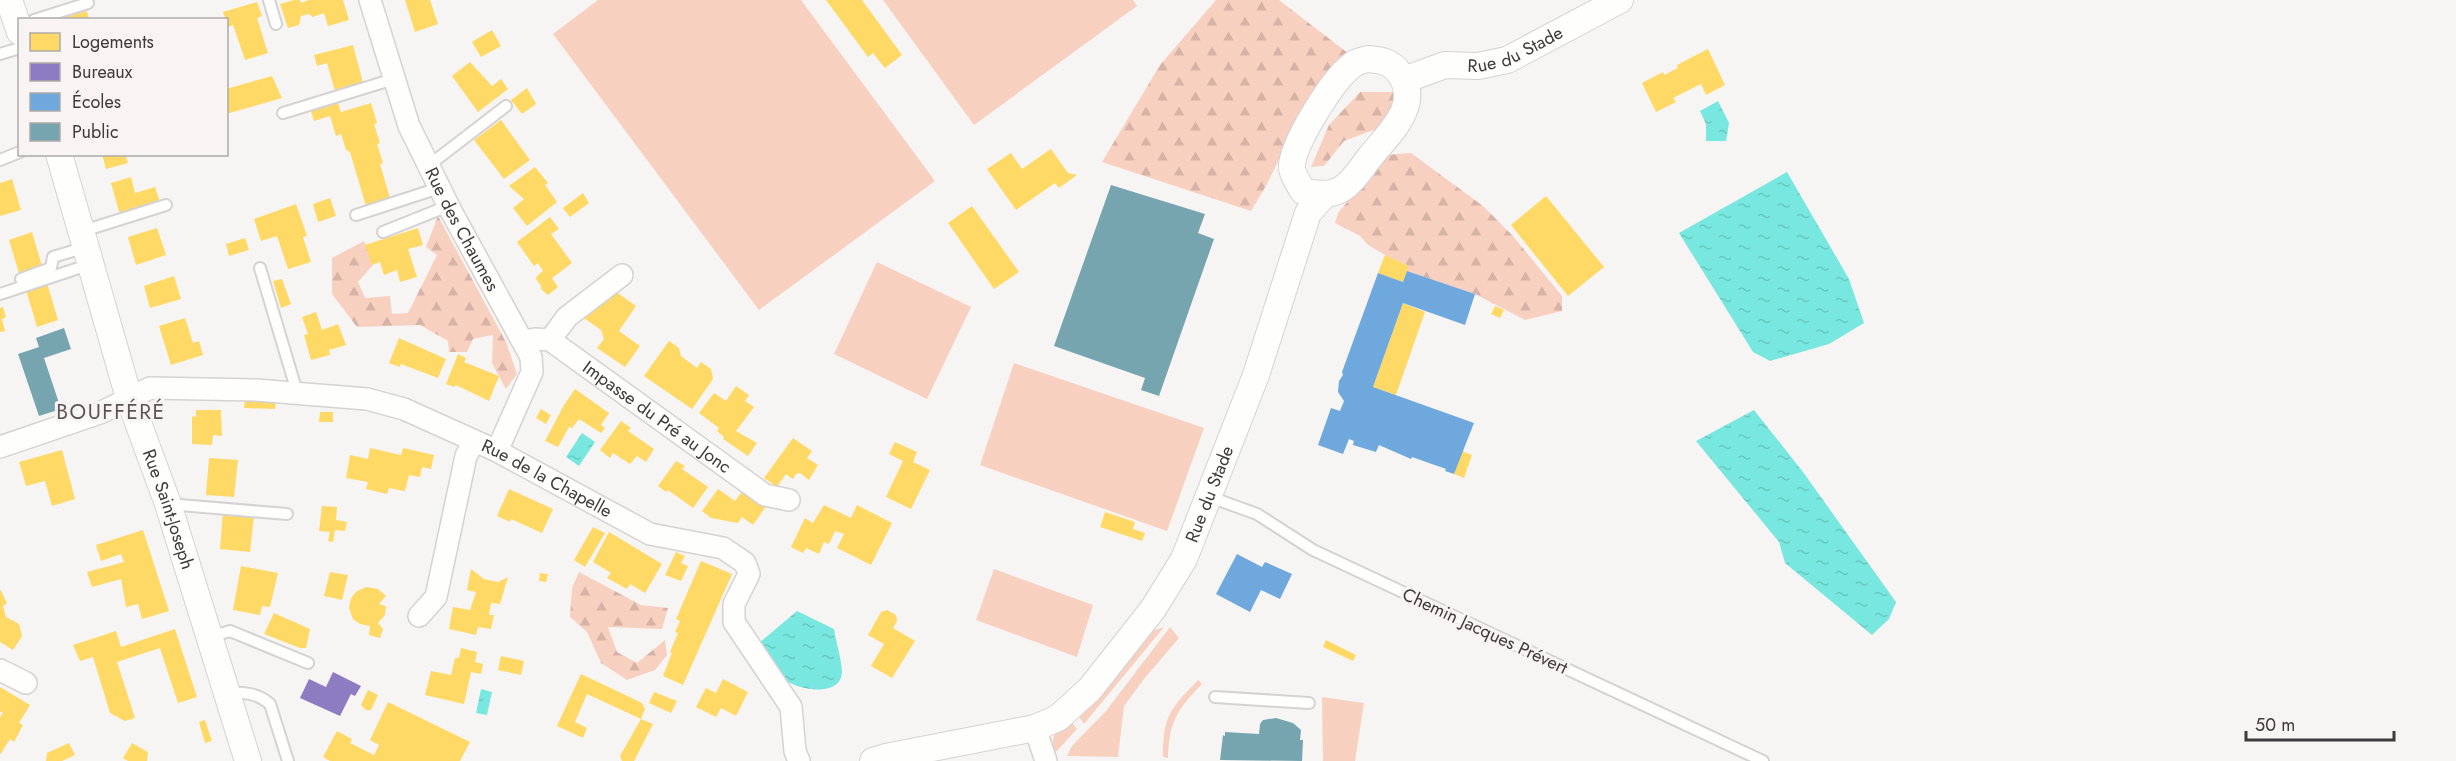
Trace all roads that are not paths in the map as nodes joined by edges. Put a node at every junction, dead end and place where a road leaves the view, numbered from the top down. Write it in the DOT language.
graph roads {
  1 [pos="9,0"];
  2 [pos="269,0"];
  3 [pos="370,0"];
  4 [pos="1620,0"];
  5 [pos="88,3"];
  6 [pos="51,18"];
  7 [pos="18,21"];
  8 [pos="276,24"];
  9 [pos="18,34"];
  10 [pos="0,54"];
  11 [pos="394,79"];
  12 [pos="1404,80"];
  13 [pos="506,106"];
  14 [pos="283,113"];
  15 [pos="18,153"];
  16 [pos="60,156"];
  17 [pos="0,160"];
  18 [pos="429,166"];
  19 [pos="444,197"];
  20 [pos="1312,199"];
  21 [pos="166,205"];
  22 [pos="356,215"];
  23 [pos="383,232"];
  24 [pos="87,247"];
  25 [pos="260,268"];
  26 [pos="622,274"];
  27 [pos="21,279"];
  28 [pos="0,294"];
  29 [pos="550,340"];
  30 [pos="523,341"];
  31 [pos="297,392"];
  32 [pos="129,398"];
  33 [pos="474,441"];
  34 [pos="0,447"];
  35 [pos="497,451"];
  36 [pos="1210,497"];
  37 [pos="789,500"];
  38 [pos="168,504"];
  39 [pos="287,514"];
  40 [pos="419,616"];
  41 [pos="209,637"];
  42 [pos="308,663"];
  43 [pos="0,670"];
  44 [pos="26,683"];
  45 [pos="227,693"];
  46 [pos="1215,697"];
  47 [pos="1309,704"];
  48 [pos="1035,728"];
  49 [pos="248,761"];
  50 [pos="288,761"];
  51 [pos="799,761"];
  52 [pos="873,761"];
  53 [pos="1046,761"];
  54 [pos="1763,761"];
  1 -- 7 [label="street"];
  2 -- 8 [label="lane"];
  3 -- 11 [label="street, Rue des Chaumes"];
  4 -- 12 [label="street, Rue du Stade"];
  5 -- 6 [label="lane"];
  9 -- 10 [label="lane"];
  11 -- 14 [label="lane"];
  11 -- 18 [label="street, Rue des Chaumes"];
  12 -- 20 [label="street"];
  12 -- 20 [label="street"];
  13 -- 18 [label="lane"];
  15 -- 17 [label="lane"];
  16 -- 24 [label="street, Rue Saint-Joseph"];
  18 -- 19 [label="street, Rue des Chaumes"];
  19 -- 22 [label="lane"];
  19 -- 23 [label="lane"];
  19 -- 30 [label="street, Rue des Chaumes"];
  20 -- 36 [label="street, Rue du Stade"];
  21 -- 24 [label="lane"];
  24 -- 27 [label="lane"];
  24 -- 28 [label="lane"];
  24 -- 32 [label="street, Rue Saint-Joseph"];
  25 -- 31 [label="lane"];
  26 -- 29 [label="street"];
  29 -- 30 [label="street"];
  29 -- 37 [label="street, Impasse du Pré au Jonc"];
  30 -- 35 [label="street, Rue des Chaumes"];
  31 -- 32 [label="street, Rue de la Chapelle"];
  31 -- 33 [label="street, Rue de la Chapelle"];
  32 -- 34 [label="street, Rue de la Chapelle"];
  32 -- 38 [label="street, Rue Saint-Joseph"];
  33 -- 35 [label="street, Rue de la Chapelle"];
  33 -- 40 [label="street"];
  35 -- 51 [label="street, Rue de la Chapelle"];
  36 -- 48 [label="street, Rue du Stade"];
  36 -- 54 [label="lane, Chemin Jacques Prévert"];
  38 -- 39 [label="lane"];
  38 -- 41 [label="street, Rue Saint-Joseph"];
  41 -- 42 [label="lane"];
  41 -- 45 [label="street, Rue Saint-Joseph"];
  43 -- 44 [label="street"];
  45 -- 49 [label="street, Rue Saint-Joseph"];
  45 -- 50 [label="lane"];
  46 -- 47 [label="lane"];
  48 -- 52 [label="street, Rue du Stade"];
  48 -- 53 [label="street"];
}
